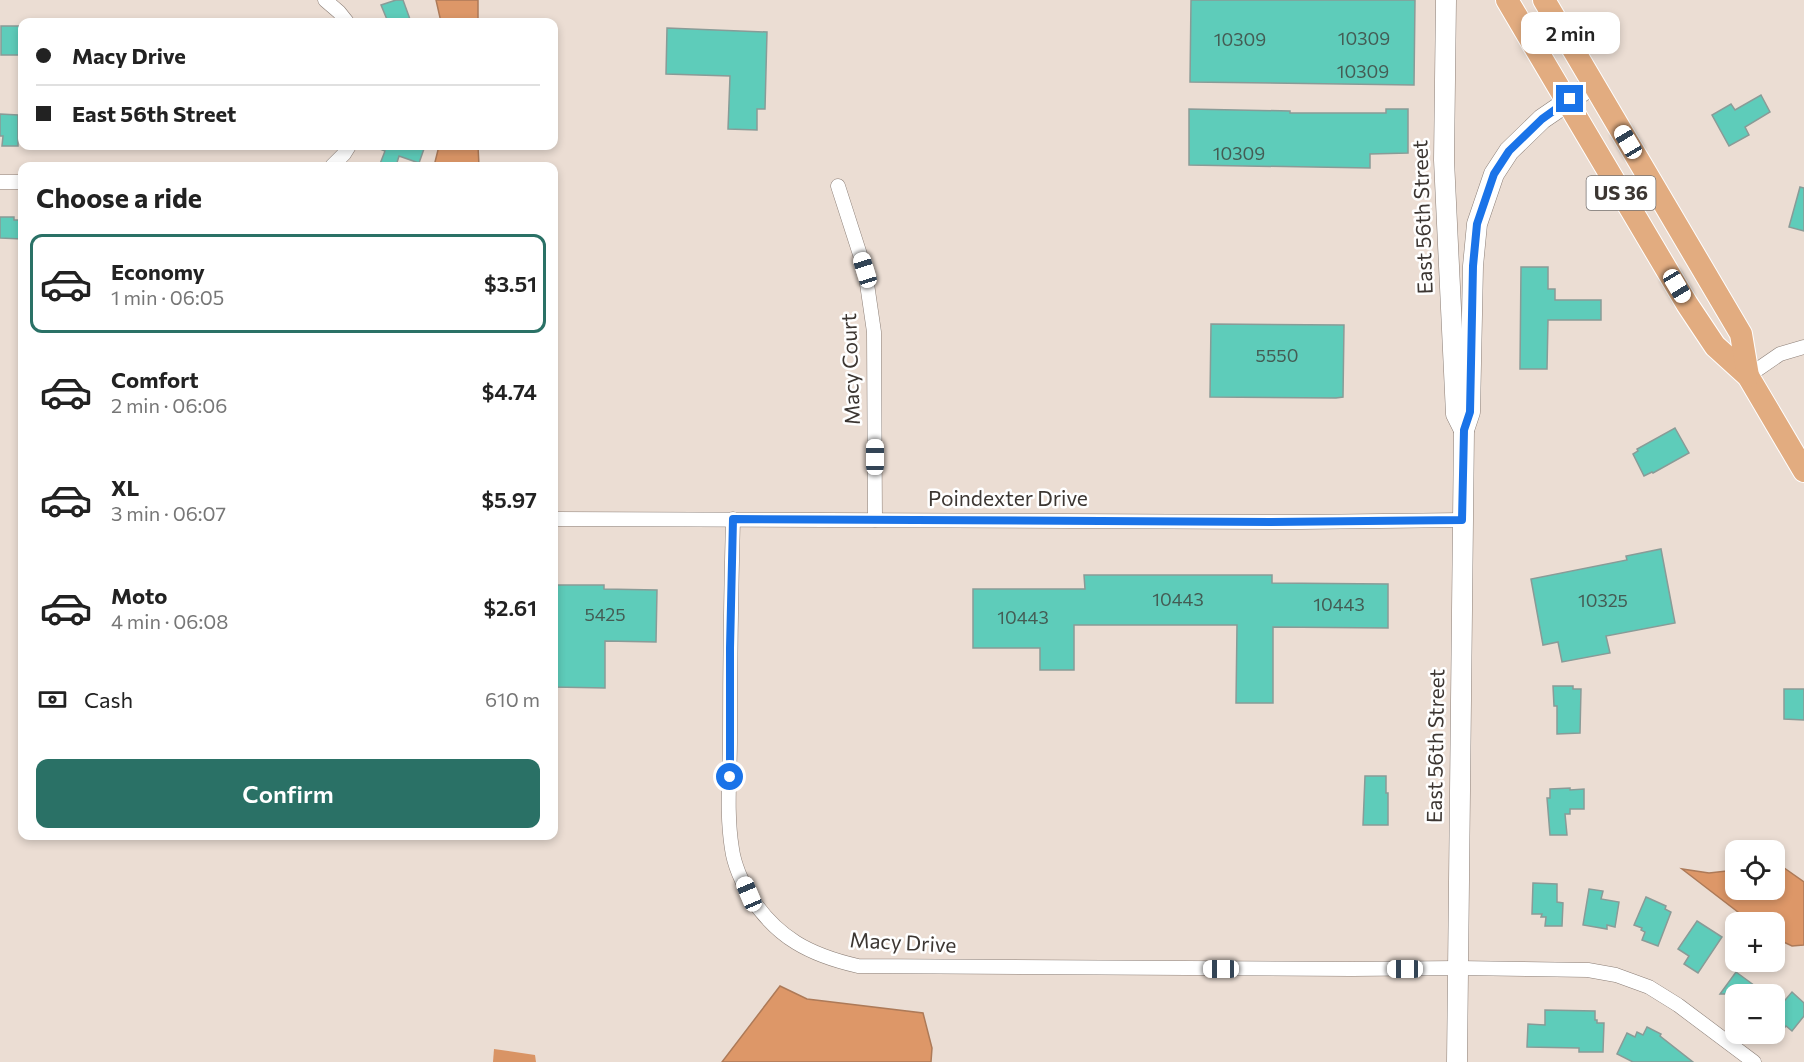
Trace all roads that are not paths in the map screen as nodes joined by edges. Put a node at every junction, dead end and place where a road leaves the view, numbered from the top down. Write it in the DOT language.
graph roads {
  1 [pos="325,0"];
  2 [pos="1446,0"];
  3 [pos="1507,0"];
  4 [pos="1544,1"];
  5 [pos="344,18"];
  6 [pos="1593,84"];
  7 [pos="1566,101"];
  8 [pos="346,150"];
  9 [pos="336,162"];
  10 [pos="0,182"];
  11 [pos="18,183"];
  12 [pos="838,186"];
  13 [pos="1804,347"];
  14 [pos="1748,376"];
  15 [pos="1464,430"];
  16 [pos="1804,471"];
  17 [pos="558,519"];
  18 [pos="733,519"];
  19 [pos="875,520"];
  20 [pos="1462,520"];
  21 [pos="1458,968"];
  22 [pos="1457,1062"];
  23 [pos="1754,1062"];
  1 -- 5 [label="street"];
  2 -- 15 [label="main road, East 56th Street"];
  3 -- 7 [label="main road, US 36"];
  4 -- 6 [label="main road, US 36"];
  6 -- 7 [label="main road, East 56th Street"];
  6 -- 14 [label="main road, US 36"];
  7 -- 14 [label="main road, US 36"];
  7 -- 15 [label="main road, East 56th Street"];
  8 -- 9 [label="street"];
  10 -- 11 [label="street"];
  12 -- 19 [label="street, Macy Court"];
  13 -- 14 [label="street"];
  14 -- 16 [label="main road, US 36"];
  15 -- 20 [label="main road, East 56th Street"];
  17 -- 18 [label="street, Poindexter Drive"];
  18 -- 19 [label="street, Poindexter Drive"];
  18 -- 21 [label="street, Macy Drive"];
  19 -- 20 [label="street, Poindexter Drive"];
  20 -- 21 [label="main road, East 56th Street"];
  21 -- 22 [label="main road, East 56th Street"];
  21 -- 23 [label="street, Macy Drive"];
}
